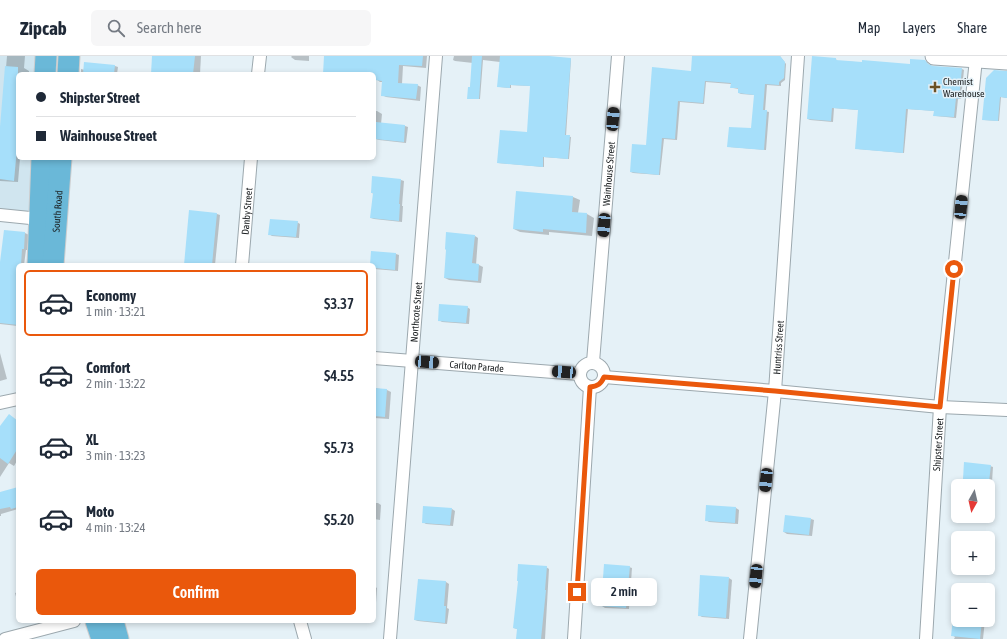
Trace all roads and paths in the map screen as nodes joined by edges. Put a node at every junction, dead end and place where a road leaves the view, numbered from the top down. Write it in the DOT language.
graph roads {
  1 [pos="46,56"];
  2 [pos="69,56"];
  3 [pos="260,56"];
  4 [pos="436,56"];
  5 [pos="618,56"];
  6 [pos="798,56"];
  7 [pos="934,56"];
  8 [pos="976,59"];
  9 [pos="1007,61"];
  10 [pos="45,72"];
  11 [pos="68,72"];
  12 [pos="258,72"];
  13 [pos="42,160"];
  14 [pos="61,160"];
  15 [pos="251,160"];
  16 [pos="0,215"];
  17 [pos="48,219"];
  18 [pos="38,263"];
  19 [pos="53,263"];
  20 [pos="242,263"];
  21 [pos="376,358"];
  22 [pos="411,360"];
  23 [pos="593,362"];
  24 [pos="579,374"];
  25 [pos="604,377"];
  26 [pos="590,387"];
  27 [pos="775,391"];
  28 [pos="16,399"];
  29 [pos="0,403"];
  30 [pos="940,407"];
  31 [pos="1007,410"];
  32 [pos="66,623"];
  33 [pos="97,623"];
  34 [pos="114,623"];
  35 [pos="301,623"];
  36 [pos="5,639"];
  37 [pos="102,639"];
  38 [pos="118,639"];
  39 [pos="305,639"];
  40 [pos="390,639"];
  41 [pos="574,639"];
  42 [pos="750,639"];
  43 [pos="926,639"];
  1 -- 10 [label="highway"];
  2 -- 11 [label="highway"];
  3 -- 12 [label="street"];
  4 -- 22 [label="street, Northcote Street"];
  5 -- 23 [label="street, Wainhouse Street"];
  6 -- 27 [label="street, Huntriss Street"];
  7 -- 8 [label="main road"];
  8 -- 9 [label="main road"];
  8 -- 30 [label="street, Shipster Street"];
  13 -- 17 [label="highway, South Road"];
  14 -- 17 [label="highway, South Road"];
  15 -- 20 [label="street, Danby Street"];
  16 -- 17 [label="street"];
  17 -- 18 [label="highway, South Road"];
  17 -- 19 [label="highway, South Road"];
  21 -- 22 [label="street, Carlton Parade"];
  22 -- 24 [label="street, Carlton Parade"];
  22 -- 40 [label="street, Northcote Street"];
  23 -- 24 [label="street"];
  23 -- 25 [label="street"];
  24 -- 26 [label="street"];
  25 -- 26 [label="street"];
  25 -- 27 [label="street"];
  26 -- 41 [label="street"];
  27 -- 30 [label="street"];
  27 -- 42 [label="street, Huntriss Street"];
  28 -- 29 [label="street"];
  30 -- 31 [label="street"];
  30 -- 43 [label="street, Shipster Street"];
  32 -- 36 [label="street"];
  33 -- 37 [label="highway"];
  34 -- 38 [label="highway"];
  35 -- 39 [label="street"];
}
